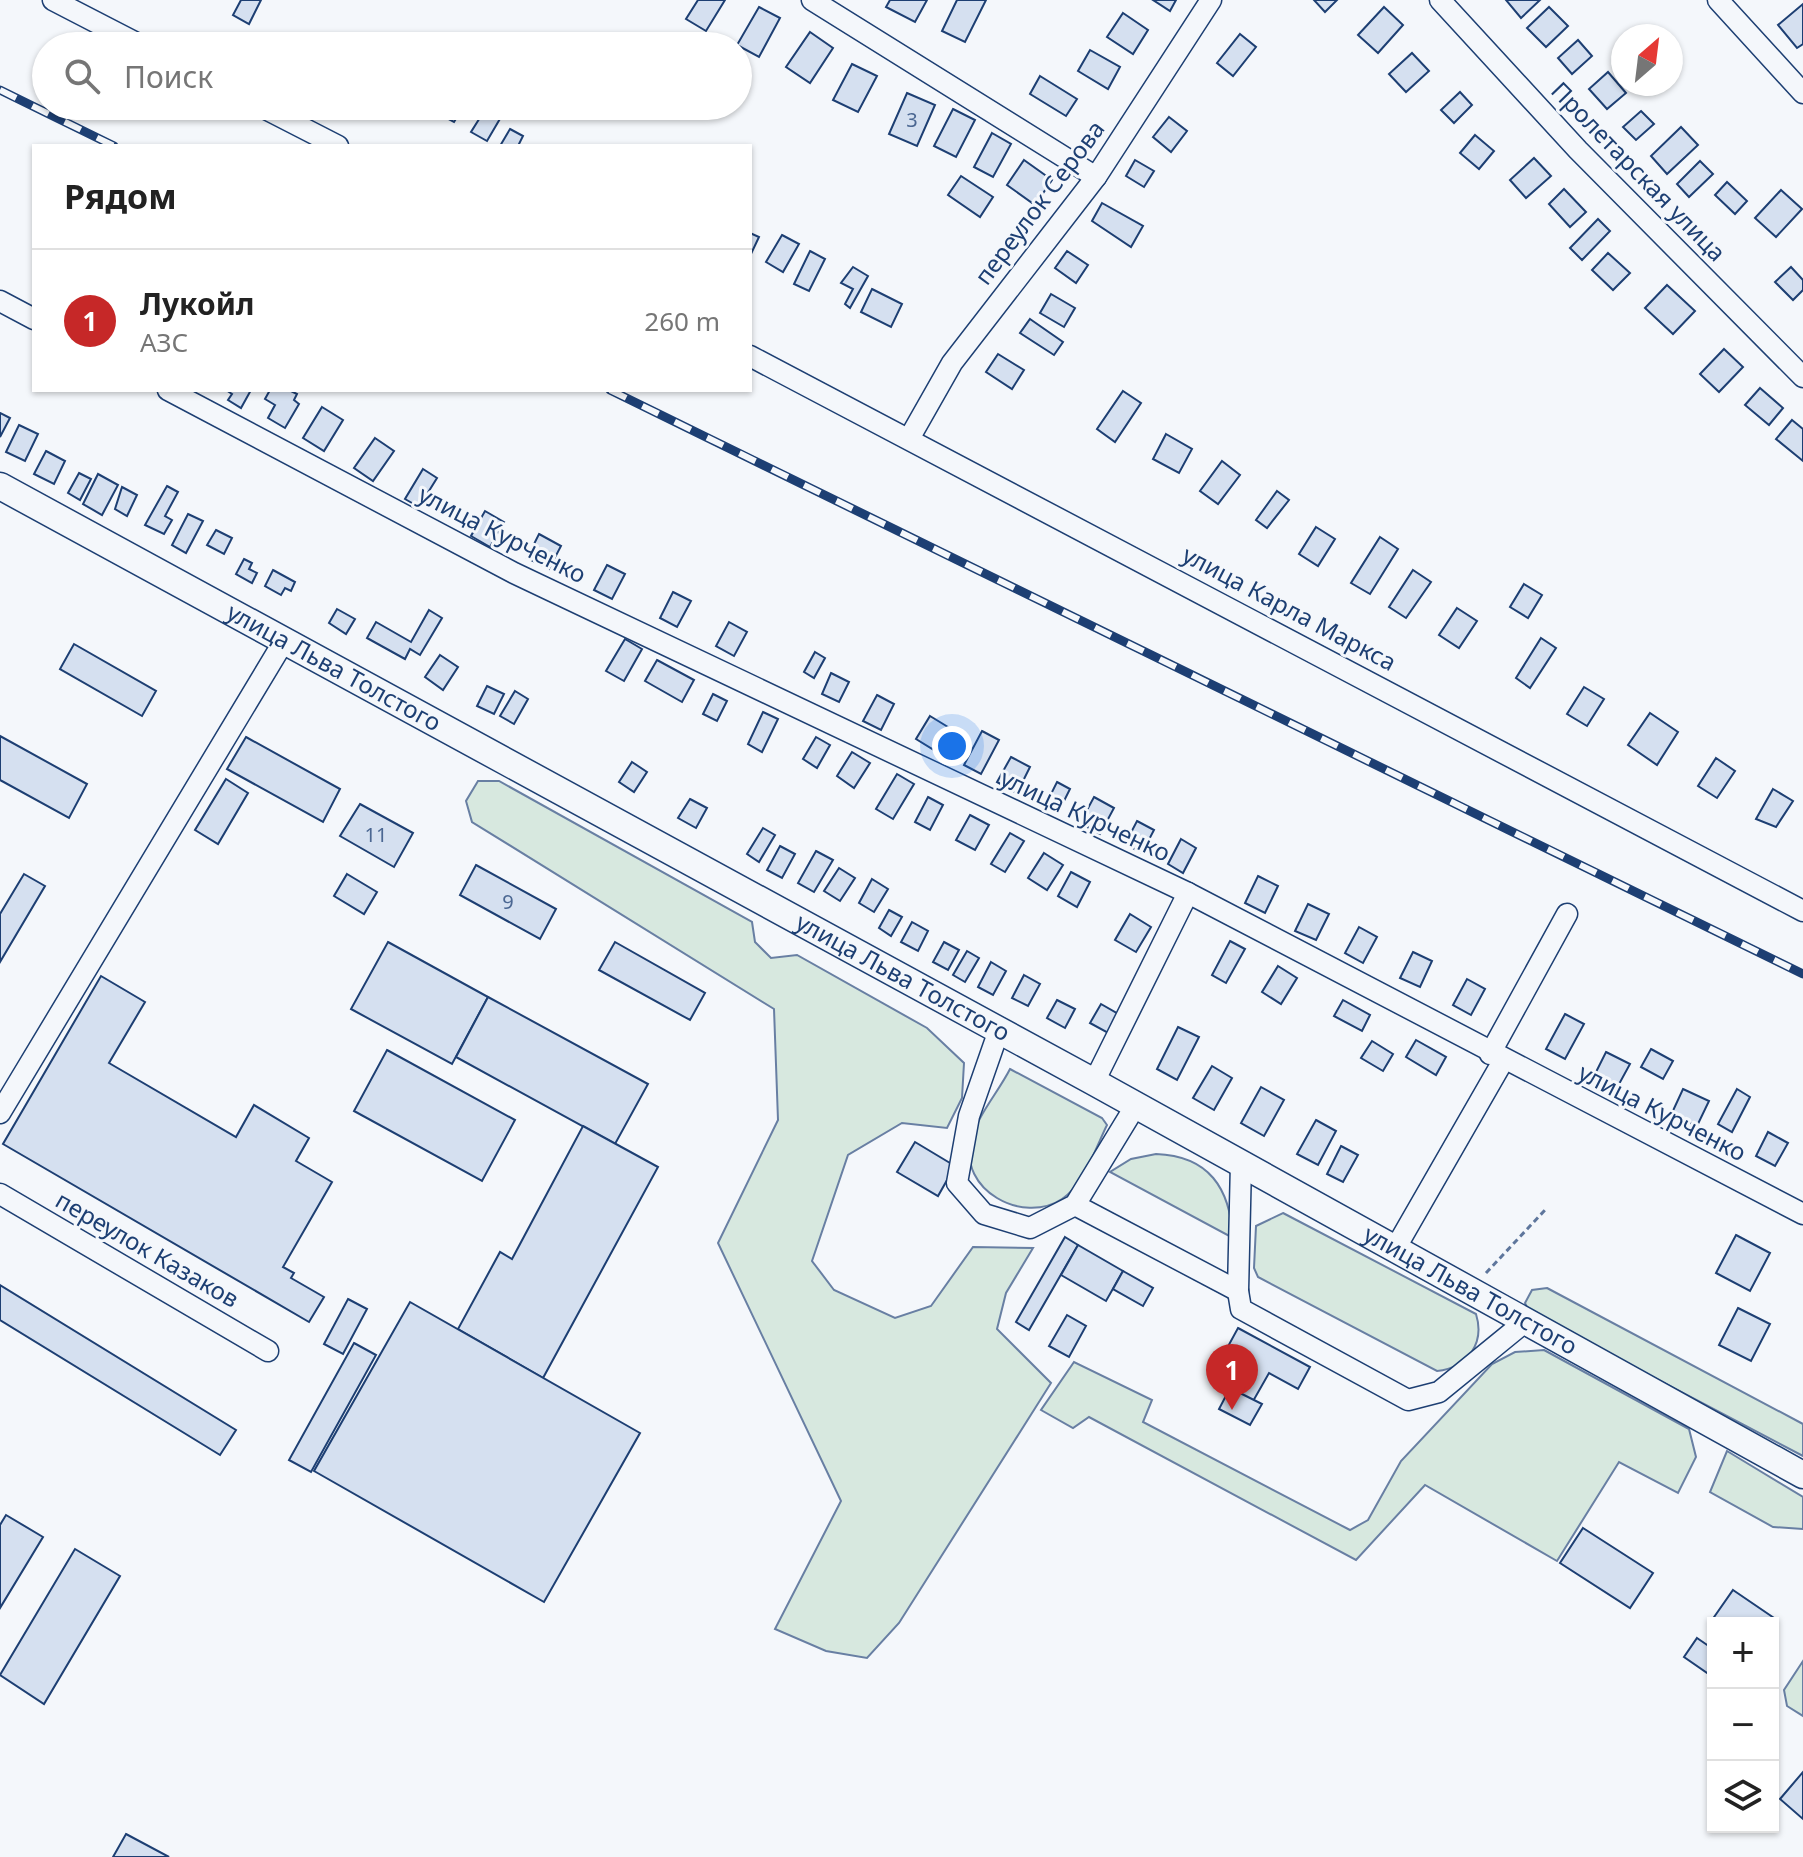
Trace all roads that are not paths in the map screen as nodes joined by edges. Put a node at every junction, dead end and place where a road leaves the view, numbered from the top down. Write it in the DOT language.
graph roads {
  1 [pos="53,0"];
  2 [pos="812,0"];
  3 [pos="1211,0"];
  4 [pos="1440,0"];
  5 [pos="1718,0"];
  6 [pos="115,32"];
  7 [pos="1803,93"];
  8 [pos="287,120"];
  9 [pos="334,144"];
  10 [pos="1096,177"];
  11 [pos="0,301"];
  12 [pos="32,318"];
  13 [pos="752,357"];
  14 [pos="1803,377"];
  15 [pos="172,392"];
  16 [pos="910,437"];
  17 [pos="0,486"];
  18 [pos="284,641"];
  19 [pos="1188,893"];
  20 [pos="1803,911"];
  21 [pos="1567,914"];
  22 [pos="999,1030"];
  23 [pos="1497,1058"];
  24 [pos="1094,1082"];
  25 [pos="1136,1105"];
  26 [pos="0,1113"];
  27 [pos="1241,1163"];
  28 [pos="0,1194"];
  29 [pos="1075,1205"];
  30 [pos="1803,1214"];
  31 [pos="1395,1249"];
  32 [pos="1238,1291"];
  33 [pos="1526,1321"];
  34 [pos="268,1351"];
  35 [pos="1803,1475"];
  1 -- 6 [label="street"];
  2 -- 10 [label="street"];
  3 -- 10 [label="street, переулок Серова"];
  4 -- 14 [label="street, Пролетарская улица"];
  5 -- 7 [label="street"];
  8 -- 9 [label="street"];
  10 -- 16 [label="street, переулок Серова"];
  11 -- 12 [label="street"];
  13 -- 16 [label="street, улица Карла Маркса"];
  15 -- 19 [label="street, улица Курченко"];
  16 -- 20 [label="street, улица Карла Маркса"];
  17 -- 18 [label="main road, улица Льва Толстого"];
  18 -- 22 [label="main road, улица Льва Толстого"];
  18 -- 26 [label="street"];
  19 -- 23 [label="street, улица Курченко"];
  19 -- 24 [label="street"];
  21 -- 23 [label="street"];
  22 -- 24 [label="main road, улица Льва Толстого"];
  22 -- 29 [label="street"];
  23 -- 30 [label="street, улица Курченко"];
  23 -- 31 [label="street"];
  24 -- 25 [label="main road, улица Льва Толстого"];
  25 -- 27 [label="main road, улица Льва Толстого"];
  25 -- 29 [label="street"];
  27 -- 31 [label="main road, улица Льва Толстого"];
  27 -- 32 [label="street"];
  28 -- 34 [label="street, переулок Казаков"];
  29 -- 32 [label="street"];
  31 -- 33 [label="main road, улица Льва Толстого"];
  32 -- 33 [label="street"];
  33 -- 35 [label="main road, улица Льва Толстого"];
}
